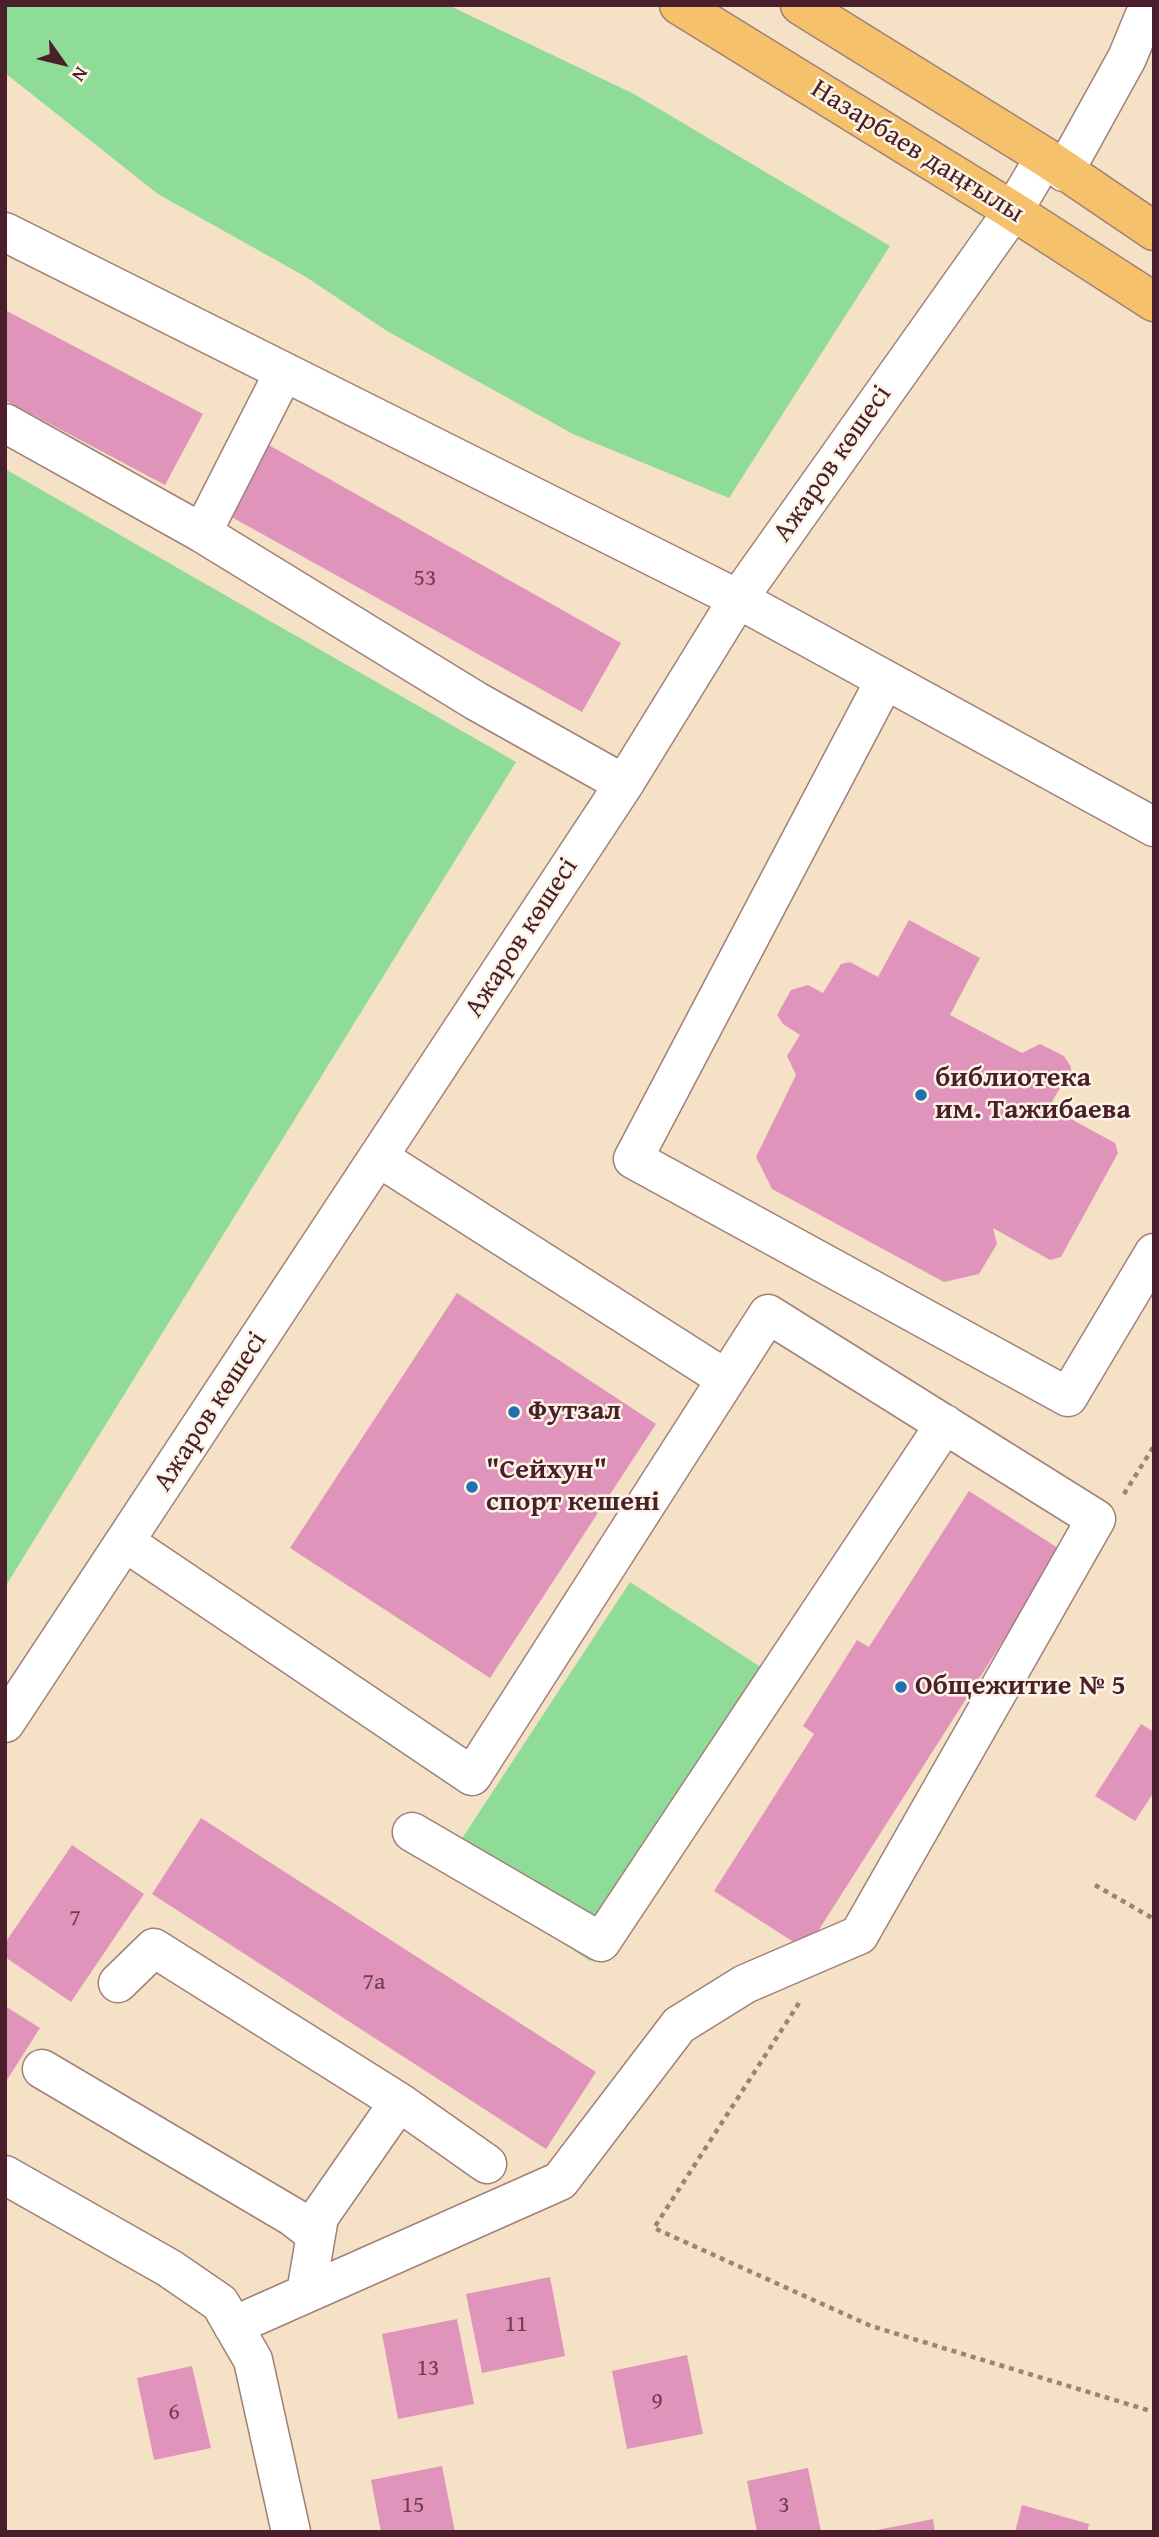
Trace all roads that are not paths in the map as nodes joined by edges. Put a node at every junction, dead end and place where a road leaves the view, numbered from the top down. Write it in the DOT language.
graph roads {
  1 [pos="679,5"];
  2 [pos="800,5"];
  3 [pos="1149,5"];
  4 [pos="1140,67"];
  5 [pos="1054,165"];
  6 [pos="1013,211"];
  7 [pos="1154,230"];
  8 [pos="5,232"];
  9 [pos="1154,302"];
  10 [pos="284,372"];
  11 [pos="5,424"];
  12 [pos="202,533"];
  13 [pos="738,599"];
  14 [pos="885,680"];
  15 [pos="624,784"];
  16 [pos="1154,827"];
  17 [pos="378,1157"];
  18 [pos="1154,1253"];
  19 [pos="726,1379"];
  20 [pos="945,1424"];
  21 [pos="125,1542"];
  22 [pos="5,1723"];
  23 [pos="412,1832"];
  24 [pos="118,1983"];
  25 [pos="42,2069"];
  26 [pos="399,2102"];
  27 [pos="487,2164"];
  28 [pos="5,2175"];
  29 [pos="316,2235"];
  30 [pos="306,2293"];
  31 [pos="233,2326"];
  32 [pos="291,2532"];
  1 -- 6 [label="main road, Назарбаев даңғылы"];
  2 -- 5 [label="main road"];
  3 -- 4 [label="street, Ажаров көшесі"];
  4 -- 5 [label="street, Ажаров көшесі"];
  5 -- 6 [label="street, Ажаров көшесі"];
  5 -- 7 [label="main road"];
  6 -- 9 [label="main road, Назарбаев даңғылы"];
  6 -- 13 [label="street, Ажаров көшесі"];
  8 -- 10 [label="street"];
  10 -- 12 [label="street"];
  10 -- 13 [label="street"];
  11 -- 12 [label="street"];
  12 -- 15 [label="street"];
  13 -- 14 [label="street"];
  13 -- 15 [label="street, Ажаров көшесі"];
  14 -- 16 [label="street"];
  14 -- 18 [label="street"];
  15 -- 17 [label="street, Ажаров көшесі"];
  17 -- 19 [label="street"];
  17 -- 21 [label="street, Ажаров көшесі"];
  19 -- 20 [label="street"];
  19 -- 21 [label="street"];
  20 -- 23 [label="street"];
  20 -- 30 [label="street"];
  21 -- 22 [label="street, Ажаров көшесі"];
  24 -- 26 [label="street"];
  25 -- 29 [label="street"];
  26 -- 27 [label="street"];
  26 -- 29 [label="street"];
  28 -- 31 [label="street"];
  29 -- 30 [label="street"];
  30 -- 31 [label="street"];
  31 -- 32 [label="street"];
}
